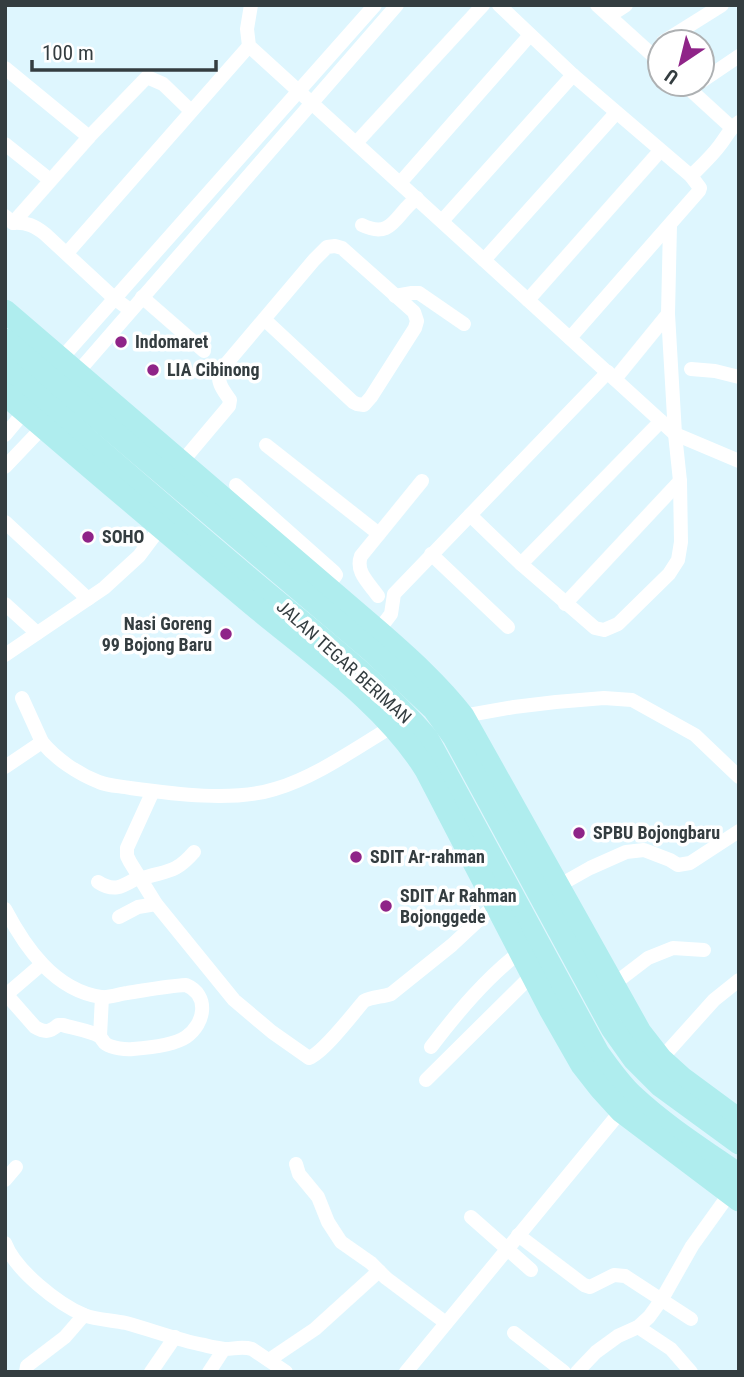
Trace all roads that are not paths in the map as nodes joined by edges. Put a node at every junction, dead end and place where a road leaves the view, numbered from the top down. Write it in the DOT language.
graph roads {
  1 [pos="251,5"];
  2 [pos="374,5"];
  3 [pos="397,5"];
  4 [pos="483,5"];
  5 [pos="499,5"];
  6 [pos="597,5"];
  7 [pos="626,5"];
  8 [pos="722,5"];
  9 [pos="609,16"];
  10 [pos="686,28"];
  11 [pos="530,35"];
  12 [pos="646,39"];
  13 [pos="249,46"];
  14 [pos="739,56"];
  15 [pos="5,68"];
  16 [pos="716,70"];
  17 [pos="573,75"];
  18 [pos="299,91"];
  19 [pos="707,98"];
  20 [pos="312,103"];
  21 [pos="191,111"];
  22 [pos="616,113"];
  23 [pos="735,125"];
  24 [pos="89,137"];
  25 [pos="356,143"];
  26 [pos="5,144"];
  27 [pos="660,151"];
  28 [pos="691,176"];
  29 [pos="50,180"];
  30 [pos="400,183"];
  31 [pos="417,198"];
  32 [pos="9,220"];
  33 [pos="442,222"];
  34 [pos="362,225"];
  35 [pos="670,225"];
  36 [pos="67,253"];
  37 [pos="484,260"];
  38 [pos="395,296"];
  39 [pos="142,297"];
  40 [pos="114,299"];
  41 [pos="528,300"];
  42 [pos="130,310"];
  43 [pos="5,311"];
  44 [pos="668,314"];
  45 [pos="264,319"];
  46 [pos="464,324"];
  47 [pos="570,338"];
  48 [pos="5,340"];
  49 [pos="204,351"];
  50 [pos="69,366"];
  51 [pos="5,368"];
  52 [pos="691,369"];
  53 [pos="611,375"];
  54 [pos="739,377"];
  55 [pos="5,394"];
  56 [pos="24,411"];
  57 [pos="661,421"];
  58 [pos="43,427"];
  59 [pos="675,434"];
  60 [pos="5,435"];
  61 [pos="266,445"];
  62 [pos="11,457"];
  63 [pos="739,461"];
  64 [pos="181,463"];
  65 [pos="422,481"];
  66 [pos="680,481"];
  67 [pos="221,497"];
  68 [pos="470,515"];
  69 [pos="5,522"];
  70 [pos="176,533"];
  71 [pos="379,534"];
  72 [pos="431,554"];
  73 [pos="521,565"];
  74 [pos="394,594"];
  75 [pos="378,596"];
  76 [pos="88,599"];
  77 [pos="5,604"];
  78 [pos="565,604"];
  79 [pos="358,613"];
  80 [pos="508,627"];
  81 [pos="37,633"];
  82 [pos="376,641"];
  83 [pos="5,654"];
  84 [pos="358,670"];
  85 [pos="22,698"];
  86 [pos="463,716"];
  87 [pos="393,726"];
  88 [pos="42,742"];
  89 [pos="5,767"];
  90 [pos="739,776"];
  91 [pos="153,791"];
  92 [pos="739,831"];
  93 [pos="517,833"];
  94 [pos="194,852"];
  95 [pos="479,854"];
  96 [pos="140,878"];
  97 [pos="98,882"];
  98 [pos="558,886"];
  99 [pos="156,904"];
  100 [pos="496,904"];
  101 [pos="5,909"];
  102 [pos="120,917"];
  103 [pos="704,950"];
  104 [pos="520,952"];
  105 [pos="42,964"];
  106 [pos="532,975"];
  107 [pos="739,980"];
  108 [pos="614,984"];
  109 [pos="6,994"];
  110 [pos="103,997"];
  111 [pos="100,1036"];
  112 [pos="431,1047"];
  113 [pos="661,1059"];
  114 [pos="426,1080"];
  115 [pos="621,1111"];
  116 [pos="737,1134"];
  117 [pos="296,1164"];
  118 [pos="16,1167"];
  119 [pos="5,1180"];
  120 [pos="736,1189"];
  121 [pos="471,1217"];
  122 [pos="518,1235"];
  123 [pos="5,1243"];
  124 [pos="506,1249"];
  125 [pos="379,1270"];
  126 [pos="531,1270"];
  127 [pos="662,1299"];
  128 [pos="84,1315"];
  129 [pos="691,1319"];
  130 [pos="446,1323"];
  131 [pos="638,1327"];
  132 [pos="514,1333"];
  133 [pos="175,1337"];
  134 [pos="224,1349"];
  135 [pos="270,1360"];
  136 [pos="26,1372"];
  137 [pos="151,1372"];
  138 [pos="209,1372"];
  139 [pos="286,1372"];
  140 [pos="406,1372"];
  141 [pos="564,1372"];
  142 [pos="577,1372"];
  143 [pos="691,1372"];
  1 -- 13 [label="street"];
  2 -- 18 [label="street"];
  3 -- 20 [label="street"];
  4 -- 25 [label="street"];
  5 -- 11 [label="street"];
  6 -- 9 [label="street"];
  7 -- 9 [label="street"];
  8 -- 10 [label="street"];
  9 -- 12 [label="street"];
  11 -- 17 [label="street"];
  11 -- 30 [label="street"];
  13 -- 18 [label="street"];
  13 -- 21 [label="street"];
  14 -- 16 [label="street"];
  15 -- 24 [label="street"];
  17 -- 22 [label="street"];
  17 -- 33 [label="street"];
  18 -- 20 [label="street"];
  18 -- 40 [label="street"];
  19 -- 23 [label="street"];
  20 -- 25 [label="street"];
  20 -- 39 [label="street"];
  21 -- 24 [label="street"];
  21 -- 36 [label="street"];
  22 -- 27 [label="street"];
  22 -- 37 [label="street"];
  23 -- 28 [label="street"];
  24 -- 29 [label="street"];
  25 -- 30 [label="street"];
  26 -- 29 [label="street"];
  27 -- 28 [label="street"];
  27 -- 41 [label="street"];
  28 -- 35 [label="street"];
  29 -- 32 [label="street"];
  30 -- 31 [label="street"];
  31 -- 33 [label="street"];
  31 -- 34 [label="street"];
  32 -- 36 [label="street"];
  33 -- 37 [label="street"];
  35 -- 44 [label="street"];
  35 -- 47 [label="street"];
  36 -- 40 [label="street"];
  37 -- 41 [label="street"];
  38 -- 45 [label="street"];
  38 -- 45 [label="street"];
  38 -- 46 [label="street"];
  39 -- 42 [label="street"];
  39 -- 49 [label="street"];
  40 -- 42 [label="street"];
  40 -- 50 [label="street"];
  41 -- 47 [label="street"];
  42 -- 50 [label="street"];
  43 -- 50 [label="main road, JALAN TEGAR BERIMAN"];
  44 -- 53 [label="street"];
  44 -- 59 [label="street"];
  45 -- 64 [label="street"];
  47 -- 53 [label="street"];
  48 -- 67 [label="main road, JALAN TEGAR BERIMAN"];
  50 -- 64 [label="main road, JALAN TEGAR BERIMAN"];
  51 -- 70 [label="main road, JALAN TEGAR BERIMAN"];
  52 -- 54 [label="street"];
  53 -- 57 [label="street"];
  53 -- 68 [label="street"];
  55 -- 56 [label="main road, JALAN TEGAR BERIMAN"];
  56 -- 58 [label="main road, JALAN TEGAR BERIMAN"];
  56 -- 60 [label="street"];
  57 -- 59 [label="street"];
  57 -- 73 [label="street"];
  58 -- 62 [label="street"];
  58 -- 70 [label="main road, JALAN TEGAR BERIMAN"];
  59 -- 63 [label="street"];
  59 -- 66 [label="street"];
  61 -- 71 [label="street"];
  64 -- 67 [label="main road, JALAN TEGAR BERIMAN"];
  65 -- 71 [label="street"];
  66 -- 78 [label="street"];
  66 -- 78 [label="street"];
  67 -- 79 [label="main road, JALAN TEGAR BERIMAN"];
  67 -- 82 [label="main road, JALAN TEGAR BERIMAN"];
  68 -- 72 [label="street"];
  68 -- 73 [label="street"];
  69 -- 76 [label="street"];
  70 -- 76 [label="street"];
  70 -- 84 [label="main road, JALAN TEGAR BERIMAN"];
  70 -- 87 [label="main road, JALAN TEGAR BERIMAN"];
  71 -- 75 [label="street"];
  72 -- 74 [label="street"];
  72 -- 80 [label="street"];
  73 -- 78 [label="street"];
  74 -- 75 [label="street"];
  74 -- 82 [label="street"];
  75 -- 79 [label="street"];
  76 -- 81 [label="street"];
  77 -- 81 [label="street"];
  79 -- 82 [label="main road, JALAN TEGAR BERIMAN"];
  81 -- 83 [label="street"];
  82 -- 84 [label="main road"];
  82 -- 86 [label="main road, JALAN TEGAR BERIMAN"];
  82 -- 93 [label="main road, JALAN TEGAR BERIMAN"];
  84 -- 95 [label="main road, JALAN TEGAR BERIMAN"];
  85 -- 88 [label="street"];
  86 -- 90 [label="street"];
  86 -- 93 [label="main road, JALAN TEGAR BERIMAN"];
  87 -- 91 [label="street"];
  87 -- 95 [label="main road, JALAN TEGAR BERIMAN"];
  88 -- 89 [label="street"];
  88 -- 91 [label="street"];
  91 -- 96 [label="street"];
  92 -- 98 [label="street"];
  93 -- 98 [label="main road, JALAN TEGAR BERIMAN"];
  93 -- 116 [label="main road, JALAN TEGAR BERIMAN"];
  94 -- 96 [label="street"];
  95 -- 100 [label="main road, JALAN TEGAR BERIMAN"];
  95 -- 120 [label="main road, JALAN TEGAR BERIMAN"];
  96 -- 97 [label="street"];
  96 -- 99 [label="street"];
  98 -- 108 [label="main road, JALAN TEGAR BERIMAN"];
  99 -- 100 [label="street"];
  99 -- 102 [label="street"];
  100 -- 104 [label="main road, JALAN TEGAR BERIMAN"];
  101 -- 105 [label="street"];
  103 -- 108 [label="street"];
  104 -- 106 [label="main road, JALAN TEGAR BERIMAN"];
  104 -- 112 [label="street"];
  105 -- 109 [label="street"];
  105 -- 110 [label="street"];
  106 -- 114 [label="street"];
  106 -- 115 [label="main road, JALAN TEGAR BERIMAN"];
  107 -- 113 [label="street"];
  108 -- 113 [label="main road, JALAN TEGAR BERIMAN"];
  109 -- 111 [label="street"];
  110 -- 111 [label="street"];
  110 -- 111 [label="street"];
  113 -- 116 [label="main road, JALAN TEGAR BERIMAN"];
  115 -- 120 [label="main road, JALAN TEGAR BERIMAN"];
  115 -- 122 [label="street"];
  117 -- 125 [label="street"];
  118 -- 119 [label="street"];
  120 -- 127 [label="street"];
  121 -- 124 [label="street"];
  122 -- 124 [label="street"];
  122 -- 127 [label="street"];
  123 -- 128 [label="street"];
  124 -- 126 [label="street"];
  124 -- 130 [label="street"];
  125 -- 130 [label="street"];
  125 -- 135 [label="street"];
  127 -- 129 [label="street"];
  127 -- 131 [label="street"];
  128 -- 133 [label="street"];
  128 -- 136 [label="street"];
  130 -- 140 [label="street"];
  131 -- 142 [label="street"];
  131 -- 143 [label="street"];
  132 -- 141 [label="street"];
  133 -- 134 [label="street"];
  133 -- 137 [label="street"];
  134 -- 135 [label="street"];
  134 -- 138 [label="street"];
  135 -- 139 [label="street"];
}
